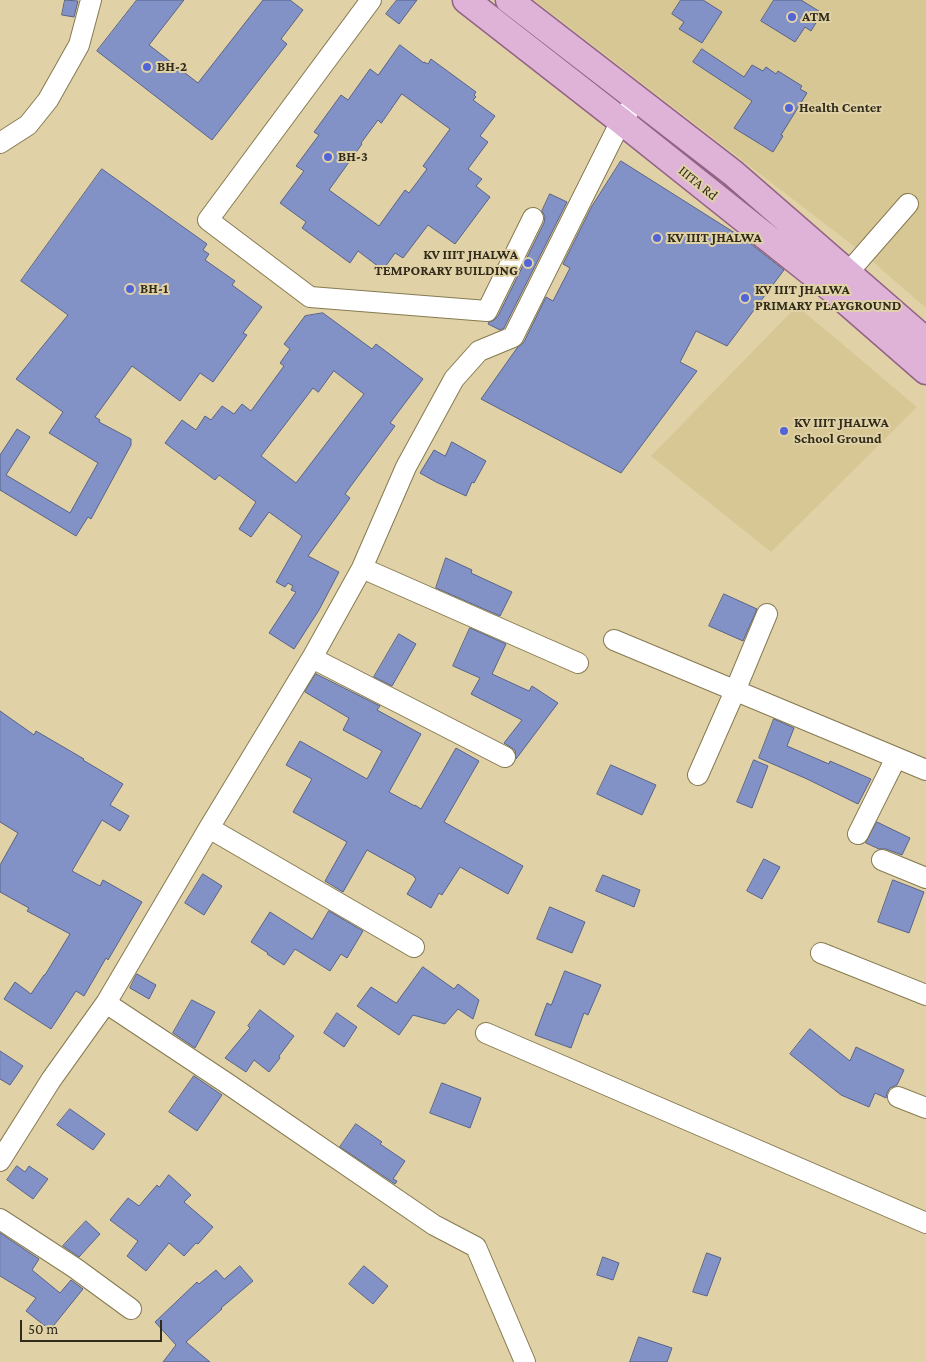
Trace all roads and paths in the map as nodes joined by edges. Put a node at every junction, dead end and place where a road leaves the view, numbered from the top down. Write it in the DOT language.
graph roads {
  1 [pos="90,0"];
  2 [pos="371,0"];
  3 [pos="466,0"];
  4 [pos="509,0"];
  5 [pos="638,99"];
  6 [pos="621,121"];
  7 [pos="0,143"];
  8 [pos="908,204"];
  9 [pos="533,218"];
  10 [pos="840,282"];
  11 [pos="926,341"];
  12 [pos="926,371"];
  13 [pos="362,568"];
  14 [pos="767,614"];
  15 [pos="614,640"];
  16 [pos="312,658"];
  17 [pos="578,663"];
  18 [pos="735,691"];
  19 [pos="504,757"];
  20 [pos="896,758"];
  21 [pos="926,770"];
  22 [pos="698,775"];
  23 [pos="209,828"];
  24 [pos="858,834"];
  25 [pos="882,860"];
  26 [pos="926,878"];
  27 [pos="414,947"];
  28 [pos="821,953"];
  29 [pos="926,995"];
  30 [pos="106,1003"];
  31 [pos="486,1033"];
  32 [pos="898,1097"];
  33 [pos="926,1108"];
  34 [pos="0,1161"];
  35 [pos="0,1219"];
  36 [pos="926,1223"];
  37 [pos="130,1309"];
  38 [pos="524,1362"];
  1 -- 7 [label="street"];
  2 -- 9 [label="street"];
  3 -- 6 [label="main road, IIITA Rd"];
  4 -- 5 [label="main road, IIITA Rd"];
  5 -- 6 [label="street"];
  5 -- 10 [label="main road, IIITA Rd"];
  6 -- 10 [label="main road, IIITA Rd"];
  6 -- 13 [label="street"];
  8 -- 10 [label="street"];
  10 -- 11 [label="main road, IIITA Rd"];
  10 -- 12 [label="main road, IIITA Rd"];
  13 -- 16 [label="street"];
  13 -- 17 [label="street"];
  14 -- 18 [label="street"];
  15 -- 18 [label="street"];
  16 -- 19 [label="street"];
  16 -- 23 [label="street"];
  18 -- 20 [label="street"];
  18 -- 22 [label="street"];
  20 -- 21 [label="street"];
  20 -- 24 [label="street"];
  23 -- 27 [label="street"];
  23 -- 30 [label="street"];
  25 -- 26 [label="street"];
  28 -- 29 [label="street"];
  30 -- 34 [label="street"];
  30 -- 38 [label="street"];
  31 -- 36 [label="street"];
  32 -- 33 [label="street"];
  35 -- 37 [label="street"];
}
